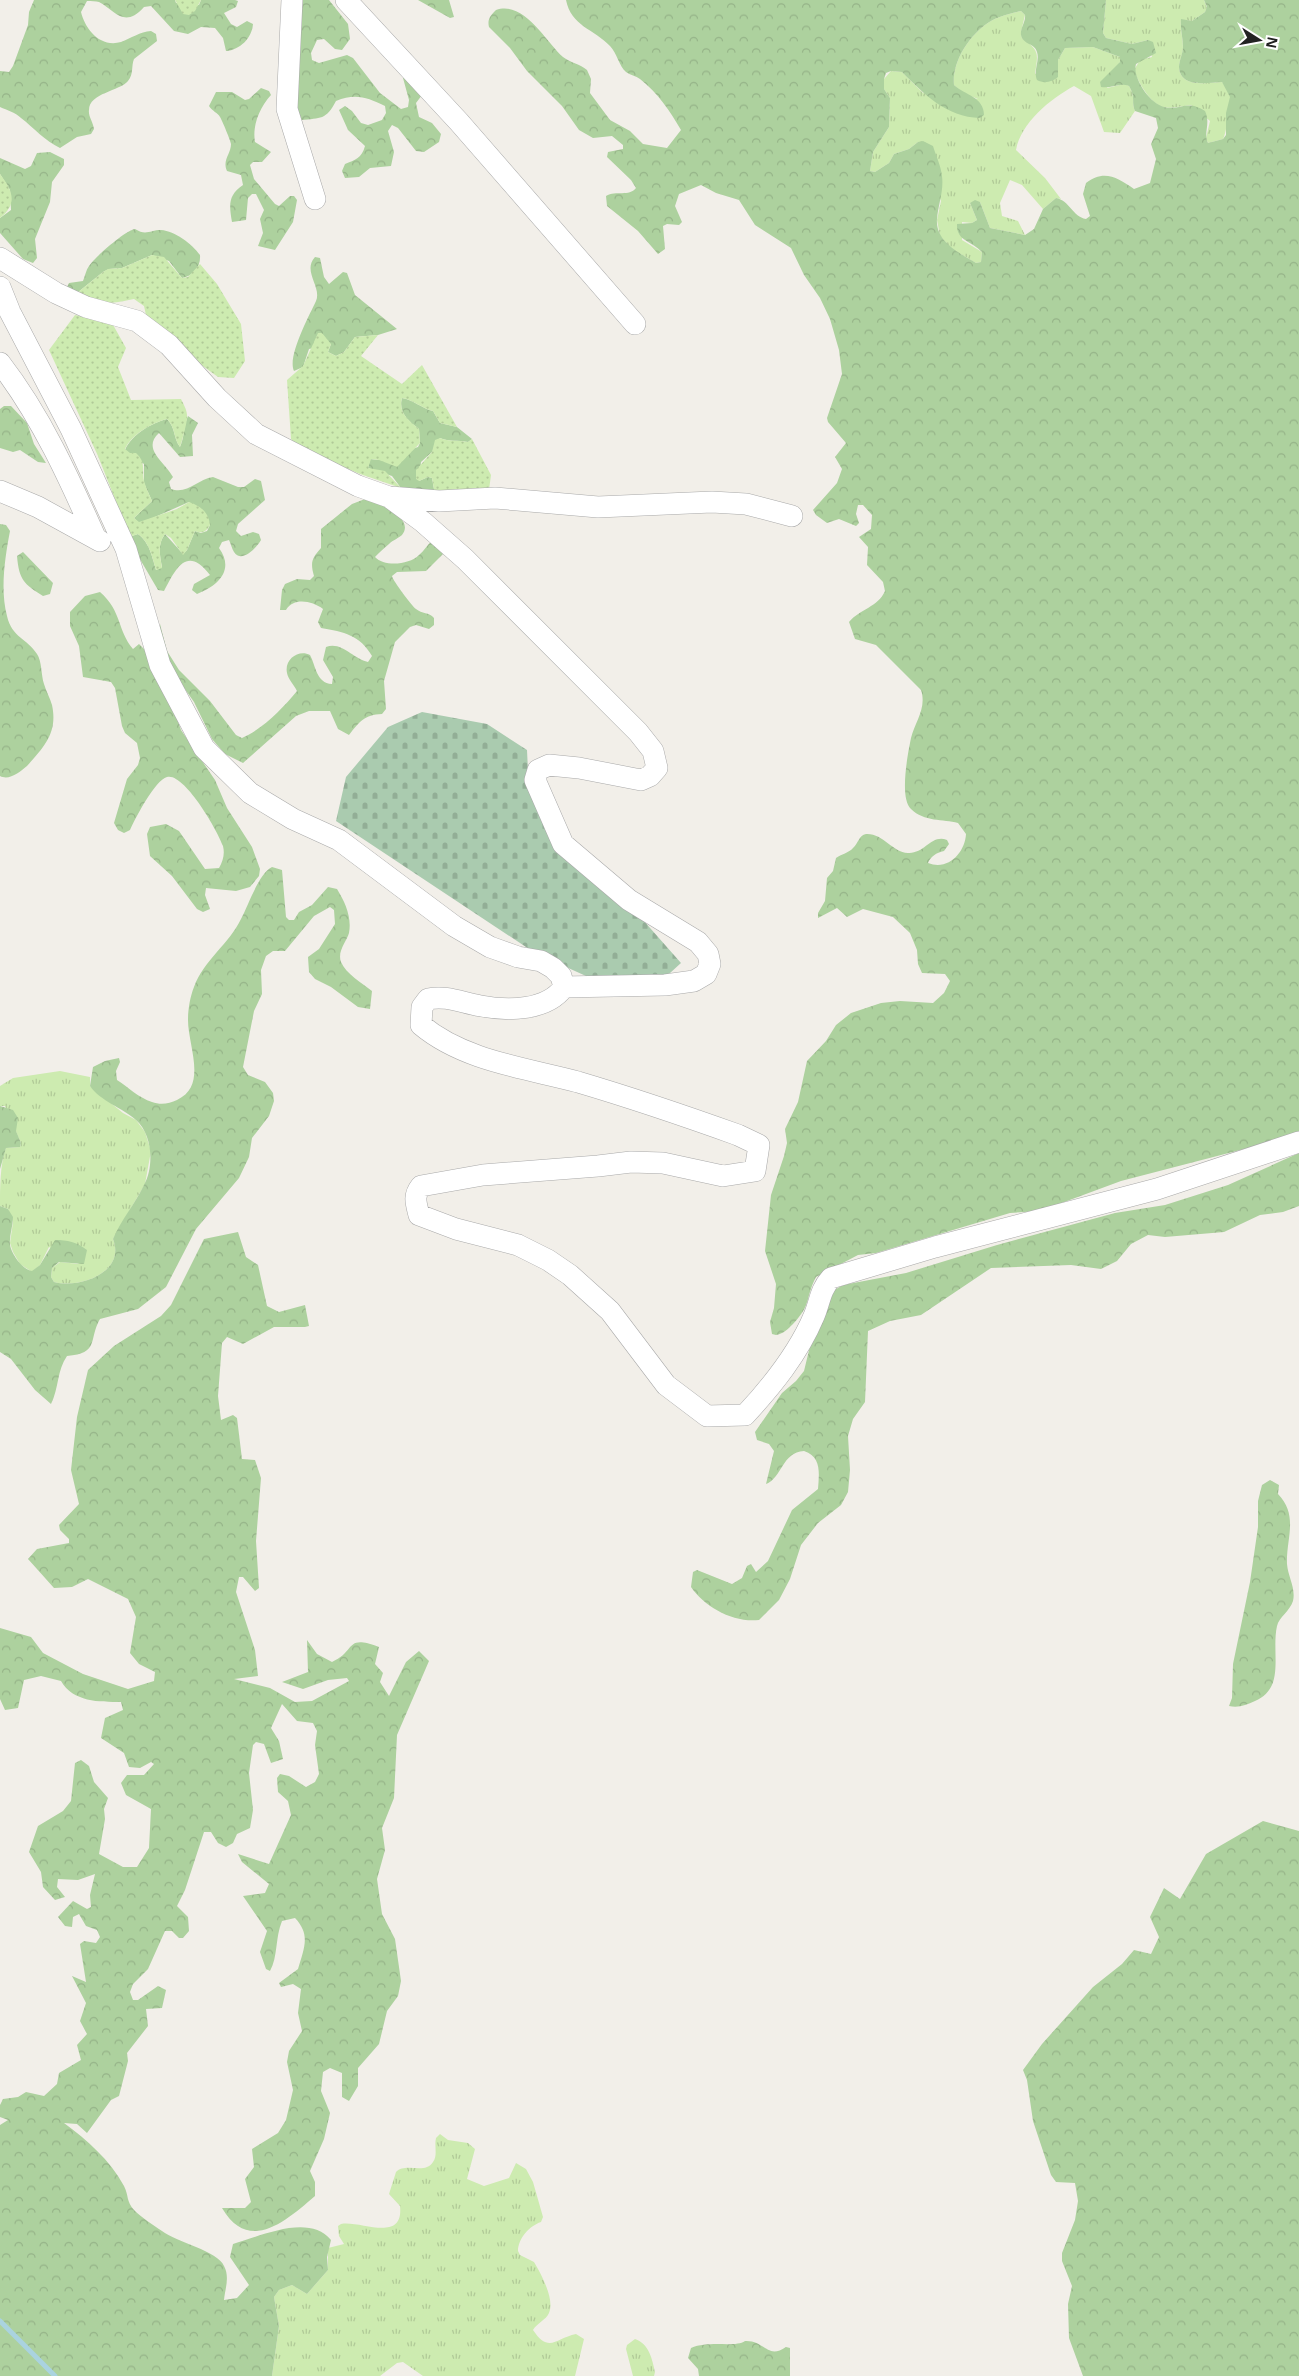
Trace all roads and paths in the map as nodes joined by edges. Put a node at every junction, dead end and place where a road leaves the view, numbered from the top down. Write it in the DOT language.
graph roads {
  1 [pos="292,0"];
  2 [pos="346,0"];
  3 [pos="315,199"];
  4 [pos="0,258"];
  5 [pos="0,286"];
  6 [pos="635,324"];
  7 [pos="0,363"];
  8 [pos="0,491"];
  9 [pos="389,497"];
  10 [pos="792,516"];
  11 [pos="96,539"];
  12 [pos="126,549"];
  13 [pos="564,987"];
  14 [pos="1299,1142"];
  1 -- 3 [label="street"];
  2 -- 6 [label="street"];
  4 -- 9 [label="street"];
  5 -- 12 [label="street"];
  7 -- 11 [label="street"];
  8 -- 11 [label="street"];
  9 -- 10 [label="street"];
  9 -- 13 [label="street"];
  11 -- 12 [label="street"];
  12 -- 13 [label="street"];
  13 -- 14 [label="street"];
}
